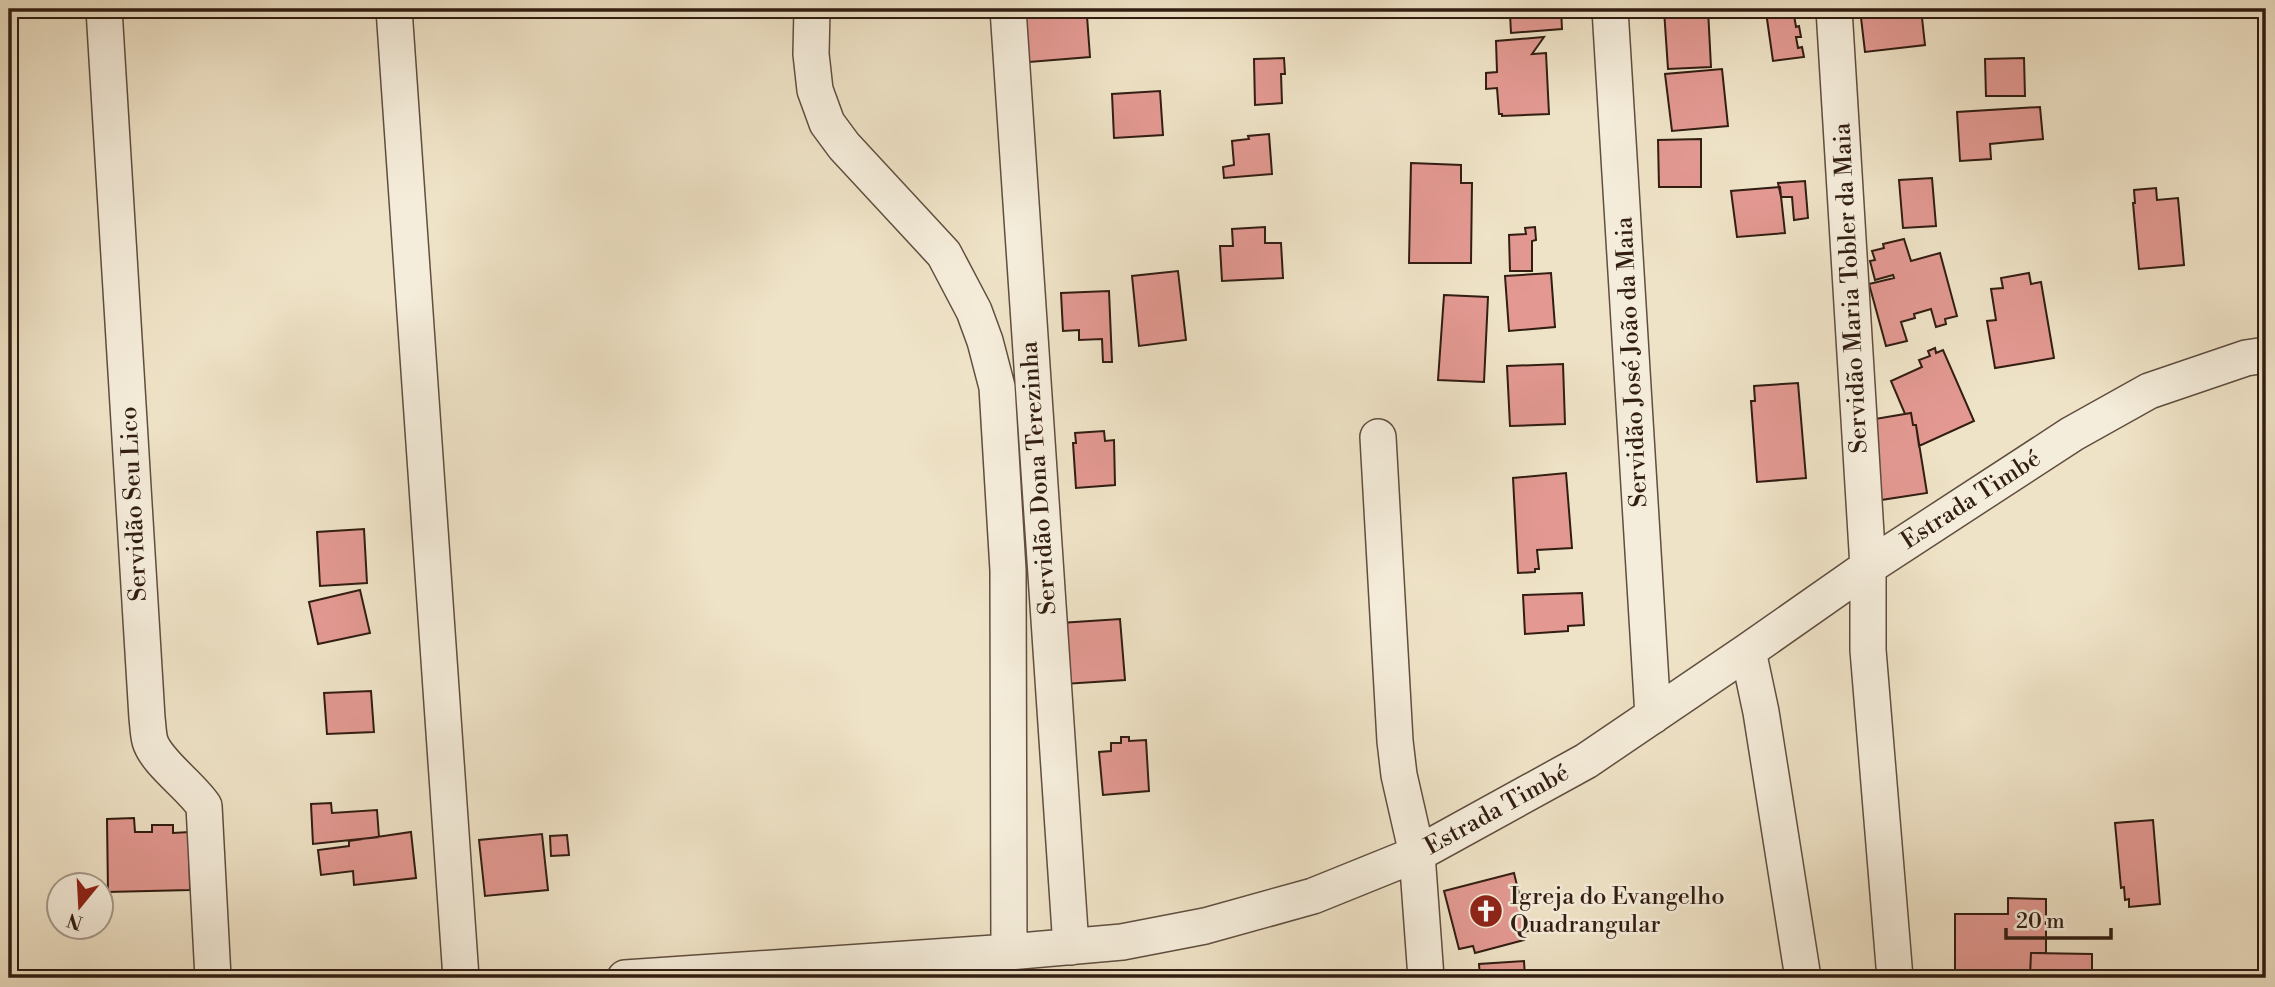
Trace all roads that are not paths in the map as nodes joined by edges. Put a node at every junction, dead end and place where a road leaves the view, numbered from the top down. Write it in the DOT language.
graph roads {
  1 [pos="104,9"];
  2 [pos="394,9"];
  3 [pos="811,9"];
  4 [pos="1007,9"];
  5 [pos="1610,9"];
  6 [pos="1834,9"];
  7 [pos="2266,355"];
  8 [pos="1378,437"];
  9 [pos="1868,567"];
  10 [pos="1748,651"];
  11 [pos="1653,716"];
  12 [pos="1417,854"];
  13 [pos="1071,947"];
  14 [pos="1009,952"];
  15 [pos="213,978"];
  16 [pos="461,978"];
  17 [pos="625,978"];
  18 [pos="1426,978"];
  19 [pos="1802,978"];
  20 [pos="1895,978"];
  1 -- 15 [label="street, Servidão Seu Lico"];
  2 -- 16 [label="street"];
  3 -- 14 [label="street"];
  4 -- 13 [label="street, Servidão Dona Terezinha"];
  5 -- 11 [label="street, Servidão José João da Maia"];
  6 -- 9 [label="street, Servidão Maria Tobler da Maia"];
  7 -- 9 [label="street, Estrada Timbé"];
  8 -- 12 [label="street"];
  9 -- 10 [label="street, Estrada Timbé"];
  9 -- 20 [label="street, Servidão Maria Tobler da Maia"];
  10 -- 11 [label="street, Estrada Timbé"];
  10 -- 19 [label="street"];
  11 -- 12 [label="street, Estrada Timbé"];
  12 -- 13 [label="street, Estrada Timbé"];
  12 -- 18 [label="street"];
  13 -- 14 [label="street, Estrada Timbé"];
  14 -- 17 [label="street, Estrada Timbé"];
}
